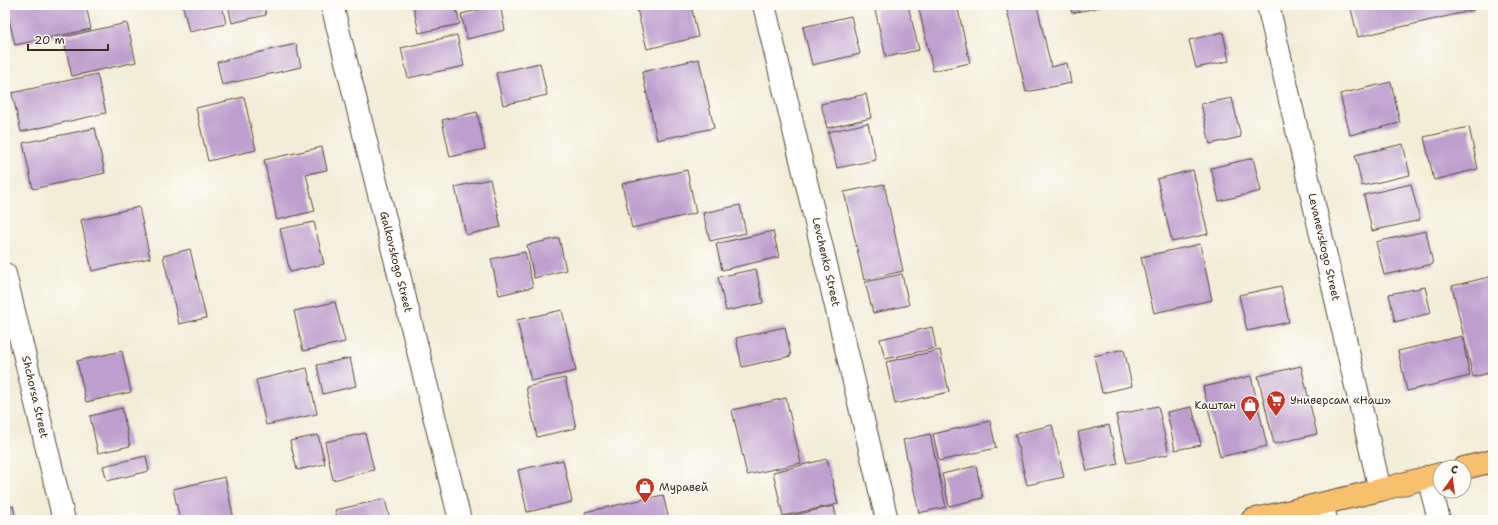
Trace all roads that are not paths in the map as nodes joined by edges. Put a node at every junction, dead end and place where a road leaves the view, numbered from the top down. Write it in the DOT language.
graph roads {
  1 [pos="332,5"];
  2 [pos="1268,5"];
  3 [pos="767,6"];
  4 [pos="5,274"];
  5 [pos="1493,461"];
  6 [pos="1472,466"];
  7 [pos="1432,476"];
  8 [pos="1380,490"];
  9 [pos="1437,499"];
  10 [pos="1324,512"];
  11 [pos="64,520"];
  12 [pos="460,520"];
  13 [pos="887,520"];
  14 [pos="1252,520"];
  15 [pos="1439,520"];
  1 -- 12 [label="street, Galkovskogo Street"];
  2 -- 8 [label="street, Levanevskogo Street"];
  3 -- 13 [label="street, Levchenko Street"];
  4 -- 11 [label="street, Shchorsa Street"];
  5 -- 6 [label="main road"];
  7 -- 8 [label="main road"];
  8 -- 10 [label="main road"];
  9 -- 15 [label="street"];
  10 -- 14 [label="main road"];
}
